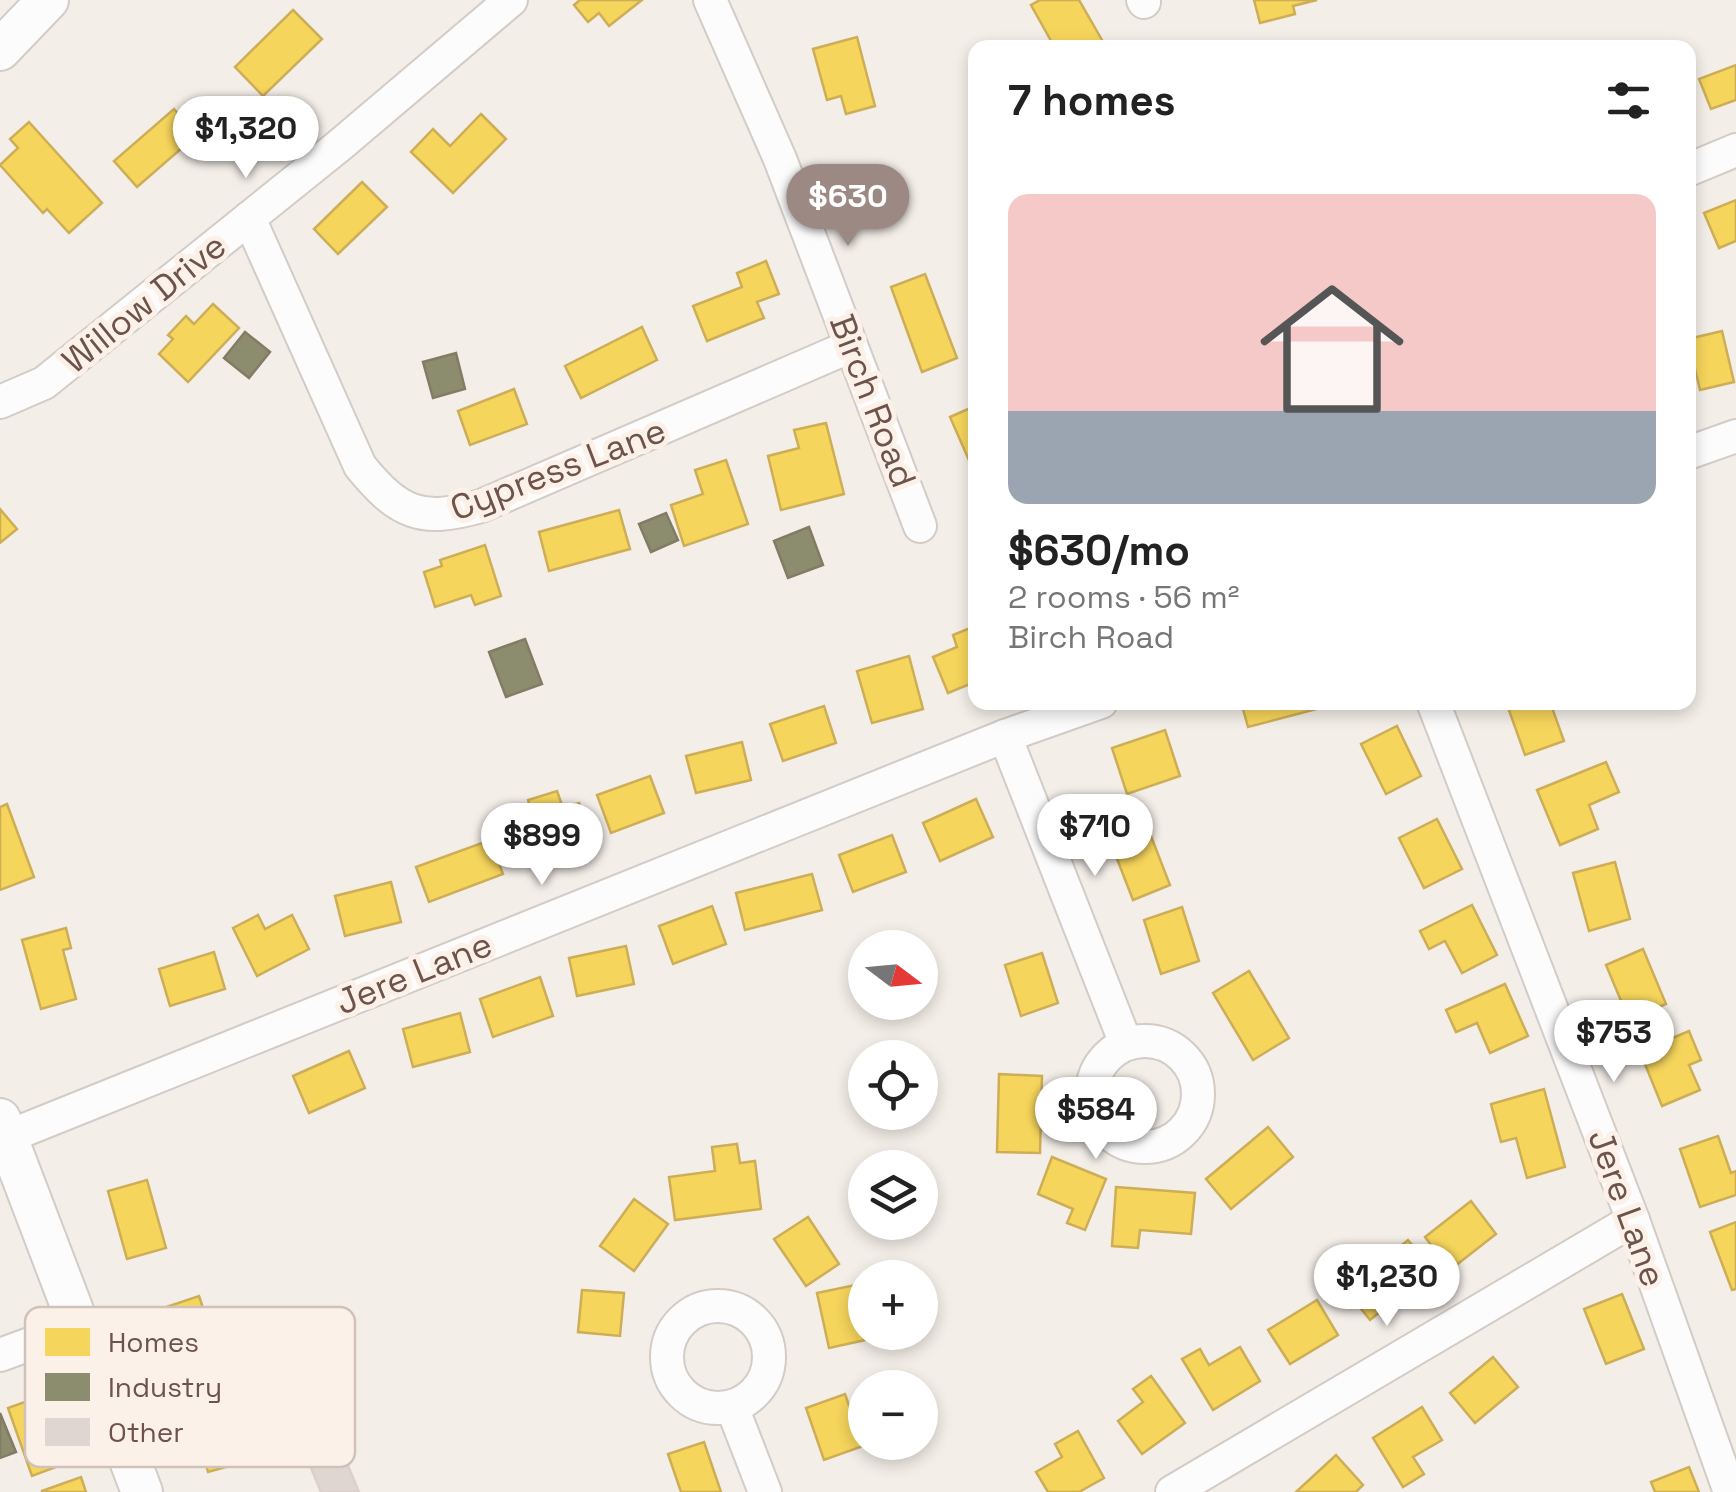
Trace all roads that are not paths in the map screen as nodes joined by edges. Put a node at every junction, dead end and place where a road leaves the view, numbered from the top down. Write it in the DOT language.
graph roads {
  1 [pos="48,0"];
  2 [pos="511,0"];
  3 [pos="710,0"];
  4 [pos="0,50"];
  5 [pos="1736,150"];
  6 [pos="1696,167"];
  7 [pos="249,218"];
  8 [pos="851,346"];
  9 [pos="0,402"];
  10 [pos="1736,436"];
  11 [pos="1696,450"];
  12 [pos="920,526"];
  13 [pos="1078,710"];
  14 [pos="1436,710"];
  15 [pos="1005,736"];
  16 [pos="1126,1044"];
  17 [pos="4,1128"];
  18 [pos="1633,1220"];
  19 [pos="72,1307"];
  20 [pos="25,1347"];
  21 [pos="0,1356"];
  22 [pos="732,1407"];
  23 [pos="133,1467"];
  24 [pos="142,1492"];
  25 [pos="764,1492"];
  26 [pos="1172,1492"];
  27 [pos="1730,1492"];
  1 -- 4 [label="street"];
  2 -- 7 [label="street, Willow Drive"];
  3 -- 8 [label="street, Birch Road"];
  5 -- 6 [label="street"];
  7 -- 8 [label="street, Cypress Lane"];
  7 -- 9 [label="street, Willow Drive"];
  8 -- 12 [label="street, Birch Road"];
  10 -- 11 [label="street"];
  13 -- 15 [label="street, Jere Lane"];
  14 -- 18 [label="street, Jere Lane"];
  15 -- 16 [label="street"];
  15 -- 17 [label="street, Jere Lane"];
  17 -- 19 [label="street"];
  18 -- 26 [label="street"];
  18 -- 27 [label="street, Jere Lane"];
  20 -- 21 [label="street"];
  22 -- 25 [label="street"];
  23 -- 24 [label="street"];
}
